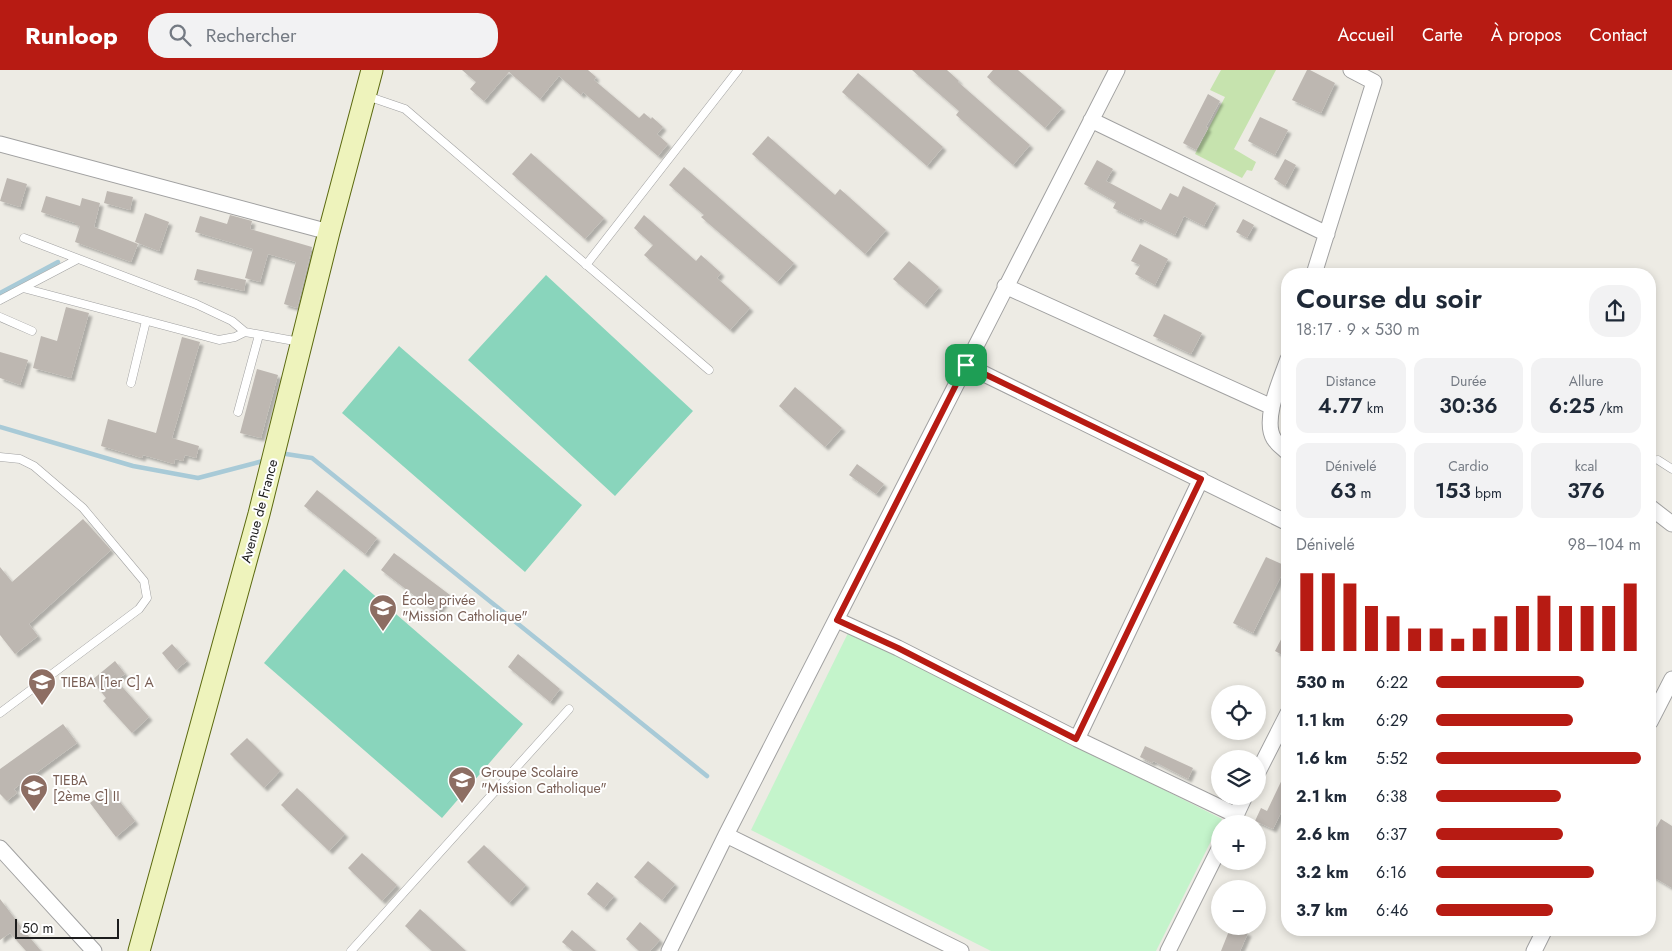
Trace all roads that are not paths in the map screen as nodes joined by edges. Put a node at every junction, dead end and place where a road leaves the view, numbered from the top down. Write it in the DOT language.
graph roads {
  1 [pos="372,70"];
  2 [pos="738,70"];
  3 [pos="1117,70"];
  4 [pos="1351,70"];
  5 [pos="365,96"];
  6 [pos="1091,120"];
  7 [pos="0,144"];
  8 [pos="329,232"];
  9 [pos="1327,234"];
  10 [pos="24,238"];
  11 [pos="78,259"];
  12 [pos="586,265"];
  13 [pos="1316,268"];
  14 [pos="1006,286"];
  15 [pos="22,288"];
  16 [pos="0,300"];
  17 [pos="0,317"];
  18 [pos="146,321"];
  19 [pos="32,331"];
  20 [pos="245,332"];
  21 [pos="259,335"];
  22 [pos="302,342"];
  23 [pos="966,365"];
  24 [pos="708,370"];
  25 [pos="1281,380"];
  26 [pos="131,383"];
  27 [pos="1272,407"];
  28 [pos="238,412"];
  29 [pos="1281,446"];
  30 [pos="0,458"];
  31 [pos="1658,460"];
  32 [pos="1672,469"];
  33 [pos="1201,479"];
  34 [pos="1656,512"];
  35 [pos="1281,519"];
  36 [pos="1672,524"];
  37 [pos="837,620"];
  38 [pos="1672,679"];
  39 [pos="569,710"];
  40 [pos="1656,710"];
  41 [pos="0,713"];
  42 [pos="1076,739"];
  43 [pos="1281,741"];
  44 [pos="1266,761"];
  45 [pos="1226,815"];
  46 [pos="726,835"];
  47 [pos="0,848"];
  48 [pos="1211,865"];
  49 [pos="1542,936"];
  50 [pos="94,951"];
  51 [pos="139,951"];
  52 [pos="351,951"];
  53 [pos="669,951"];
  54 [pos="961,951"];
  55 [pos="1168,951"];
  56 [pos="1534,951"];
  1 -- 5 [label="main road, Avenue de France"];
  2 -- 12 [label="lane"];
  3 -- 6 [label="street"];
  4 -- 9 [label="street"];
  5 -- 8 [label="main road, Avenue de France"];
  5 -- 12 [label="lane"];
  6 -- 9 [label="street"];
  6 -- 14 [label="street"];
  7 -- 8 [label="street"];
  8 -- 22 [label="main road, Avenue de France"];
  9 -- 13 [label="street"];
  10 -- 11 [label="lane"];
  11 -- 15 [label="lane"];
  11 -- 20 [label="lane"];
  12 -- 24 [label="lane"];
  14 -- 23 [label="street"];
  14 -- 27 [label="street"];
  15 -- 16 [label="lane"];
  15 -- 18 [label="lane"];
  17 -- 19 [label="lane"];
  18 -- 20 [label="lane"];
  18 -- 26 [label="lane"];
  20 -- 21 [label="lane"];
  21 -- 22 [label="lane"];
  21 -- 28 [label="lane"];
  22 -- 51 [label="main road, Avenue de France"];
  23 -- 33 [label="street"];
  23 -- 37 [label="street"];
  25 -- 27 [label="street"];
  27 -- 29 [label="street"];
  30 -- 41 [label="lane"];
  31 -- 32 [label="lane"];
  33 -- 35 [label="street"];
  33 -- 42 [label="street"];
  34 -- 36 [label="street"];
  37 -- 42 [label="street"];
  37 -- 46 [label="street"];
  38 -- 40 [label="street"];
  39 -- 52 [label="lane"];
  42 -- 45 [label="street"];
  43 -- 44 [label="street"];
  46 -- 53 [label="street"];
  46 -- 54 [label="street"];
  47 -- 50 [label="street"];
  48 -- 55 [label="street"];
  49 -- 56 [label="street"];
}
